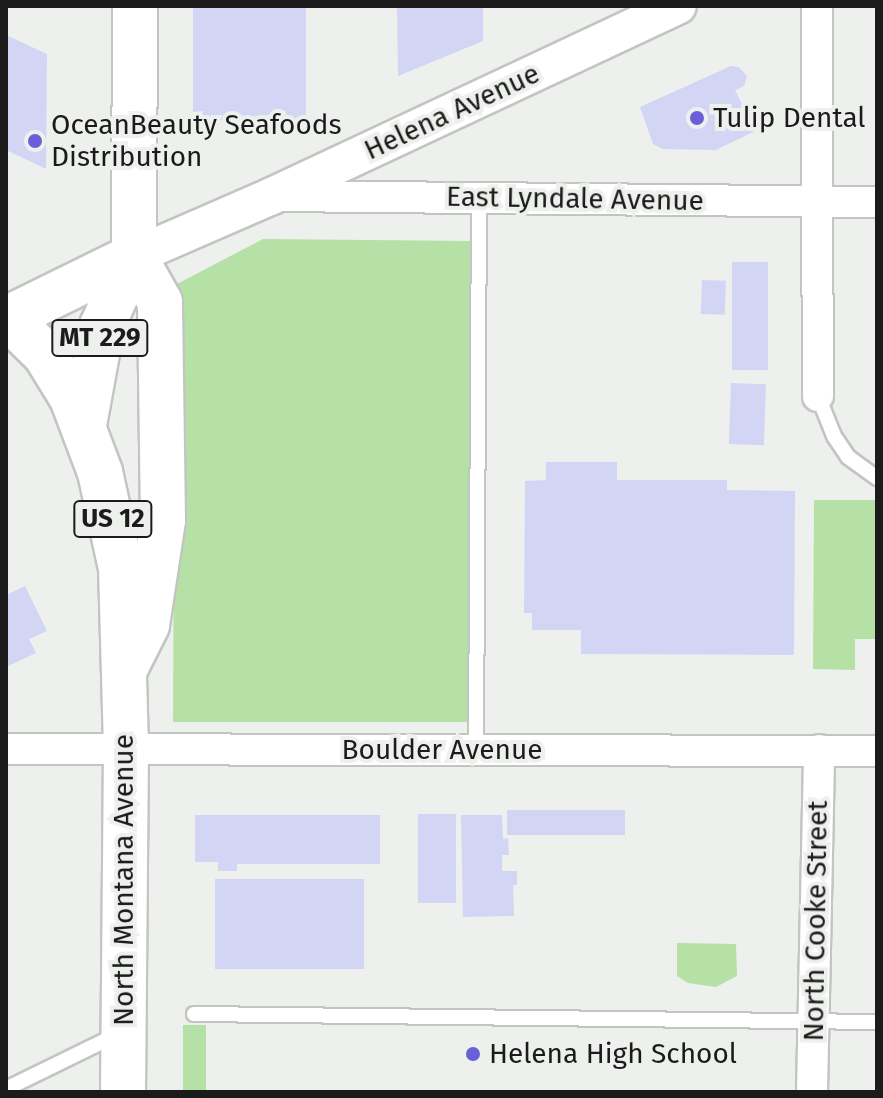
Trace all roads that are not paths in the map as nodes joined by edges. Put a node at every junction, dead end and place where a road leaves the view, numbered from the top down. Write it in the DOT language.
graph roads {
  1 [pos="135,6"];
  2 [pos="678,6"];
  3 [pos="817,6"];
  4 [pos="272,196"];
  5 [pos="479,198"];
  6 [pos="818,202"];
  7 [pos="877,202"];
  8 [pos="134,256"];
  9 [pos="7,317"];
  10 [pos="818,396"];
  11 [pos="84,425"];
  12 [pos="877,478"];
  13 [pos="125,669"];
  14 [pos="6,749"];
  15 [pos="126,749"];
  16 [pos="476,750"];
  17 [pos="819,750"];
  18 [pos="877,751"];
  19 [pos="194,1014"];
  20 [pos="813,1021"];
  21 [pos="877,1022"];
  22 [pos="124,1031"];
  23 [pos="6,1089"];
  24 [pos="123,1092"];
  25 [pos="812,1092"];
  1 -- 8 [label="main road, North Montana Avenue"];
  2 -- 4 [label="street, Helena Avenue"];
  3 -- 6 [label="street"];
  4 -- 5 [label="street, East Lyndale Avenue"];
  4 -- 8 [label="street, Helena Avenue"];
  5 -- 6 [label="street, East Lyndale Avenue"];
  5 -- 16 [label="lane"];
  6 -- 7 [label="street, East Lyndale Avenue"];
  6 -- 10 [label="street"];
  8 -- 9 [label="main road, Helena Avenue"];
  8 -- 11 [label="main road, North Montana Avenue / MT 229"];
  8 -- 13 [label="main road, North Montana Avenue"];
  9 -- 11 [label="main road, North Montana Avenue / US 12"];
  10 -- 12 [label="lane"];
  11 -- 13 [label="main road, North Montana Avenue / US 12"];
  13 -- 15 [label="main road, North Montana Avenue / US 12"];
  14 -- 15 [label="street, Boulder Avenue"];
  15 -- 16 [label="street, Boulder Avenue"];
  15 -- 22 [label="main road, North Montana Avenue / US 12"];
  16 -- 17 [label="street, Boulder Avenue"];
  17 -- 18 [label="street, Boulder Avenue"];
  17 -- 20 [label="street, North Cooke Street"];
  19 -- 20 [label="lane"];
  20 -- 21 [label="lane"];
  20 -- 25 [label="street, North Cooke Street"];
  22 -- 23 [label="lane"];
  22 -- 24 [label="main road, North Montana Avenue / US 12"];
}
